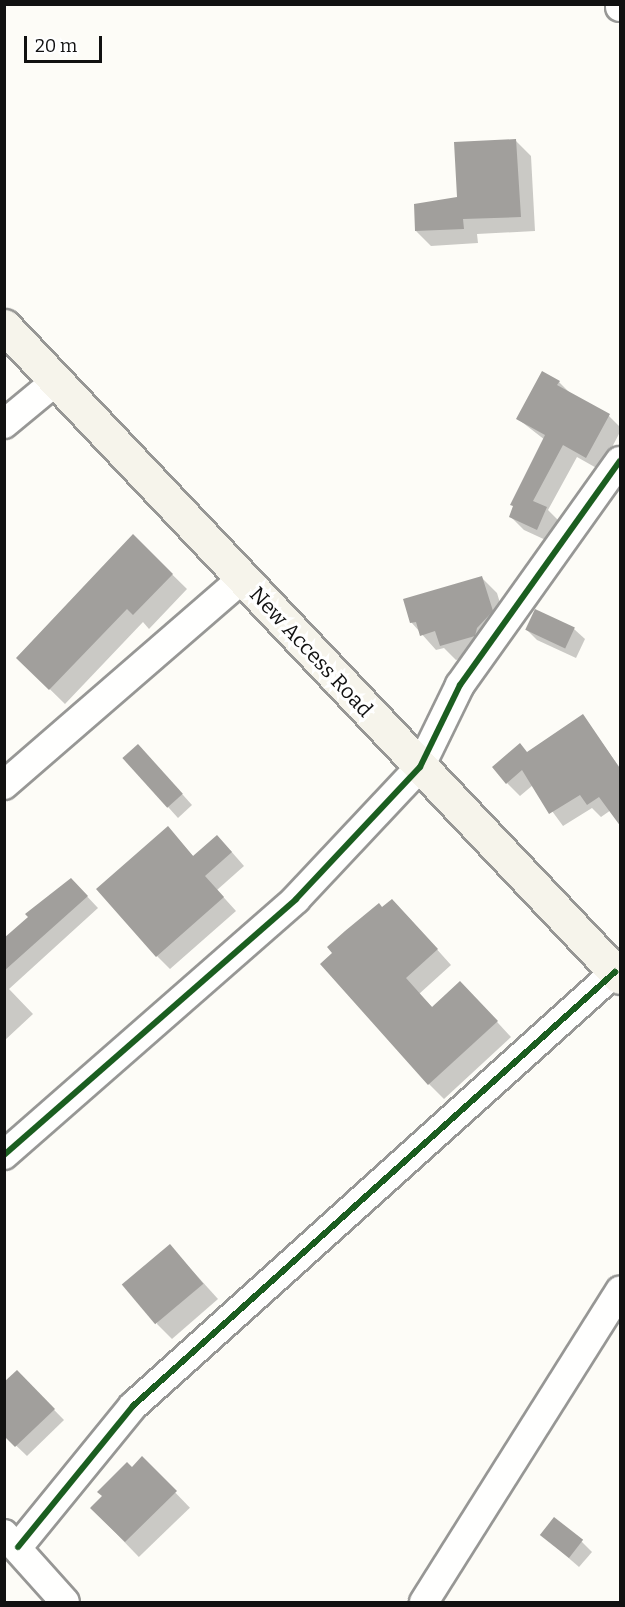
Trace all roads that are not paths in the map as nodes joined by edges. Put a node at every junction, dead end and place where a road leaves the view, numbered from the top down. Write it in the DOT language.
graph roads {
  1 [pos="4,326"];
  2 [pos="56,381"];
  3 [pos="4,424"];
  4 [pos="621,461"];
  5 [pos="242,579"];
  6 [pos="420,767"];
  7 [pos="4,785"];
  8 [pos="618,975"];
  9 [pos="4,1155"];
  10 [pos="621,1291"];
  11 [pos="11,1540"];
  12 [pos="65,1602"];
  13 [pos="424,1602"];
  1 -- 2 [label="main road, New Access Road"];
  2 -- 3 [label="street"];
  2 -- 5 [label="main road, New Access Road"];
  4 -- 6 [label="street"];
  5 -- 6 [label="main road, New Access Road"];
  5 -- 7 [label="street"];
  6 -- 8 [label="main road, New Access Road"];
  6 -- 9 [label="street"];
  8 -- 11 [label="street"];
  10 -- 13 [label="street"];
  11 -- 12 [label="street"];
}
